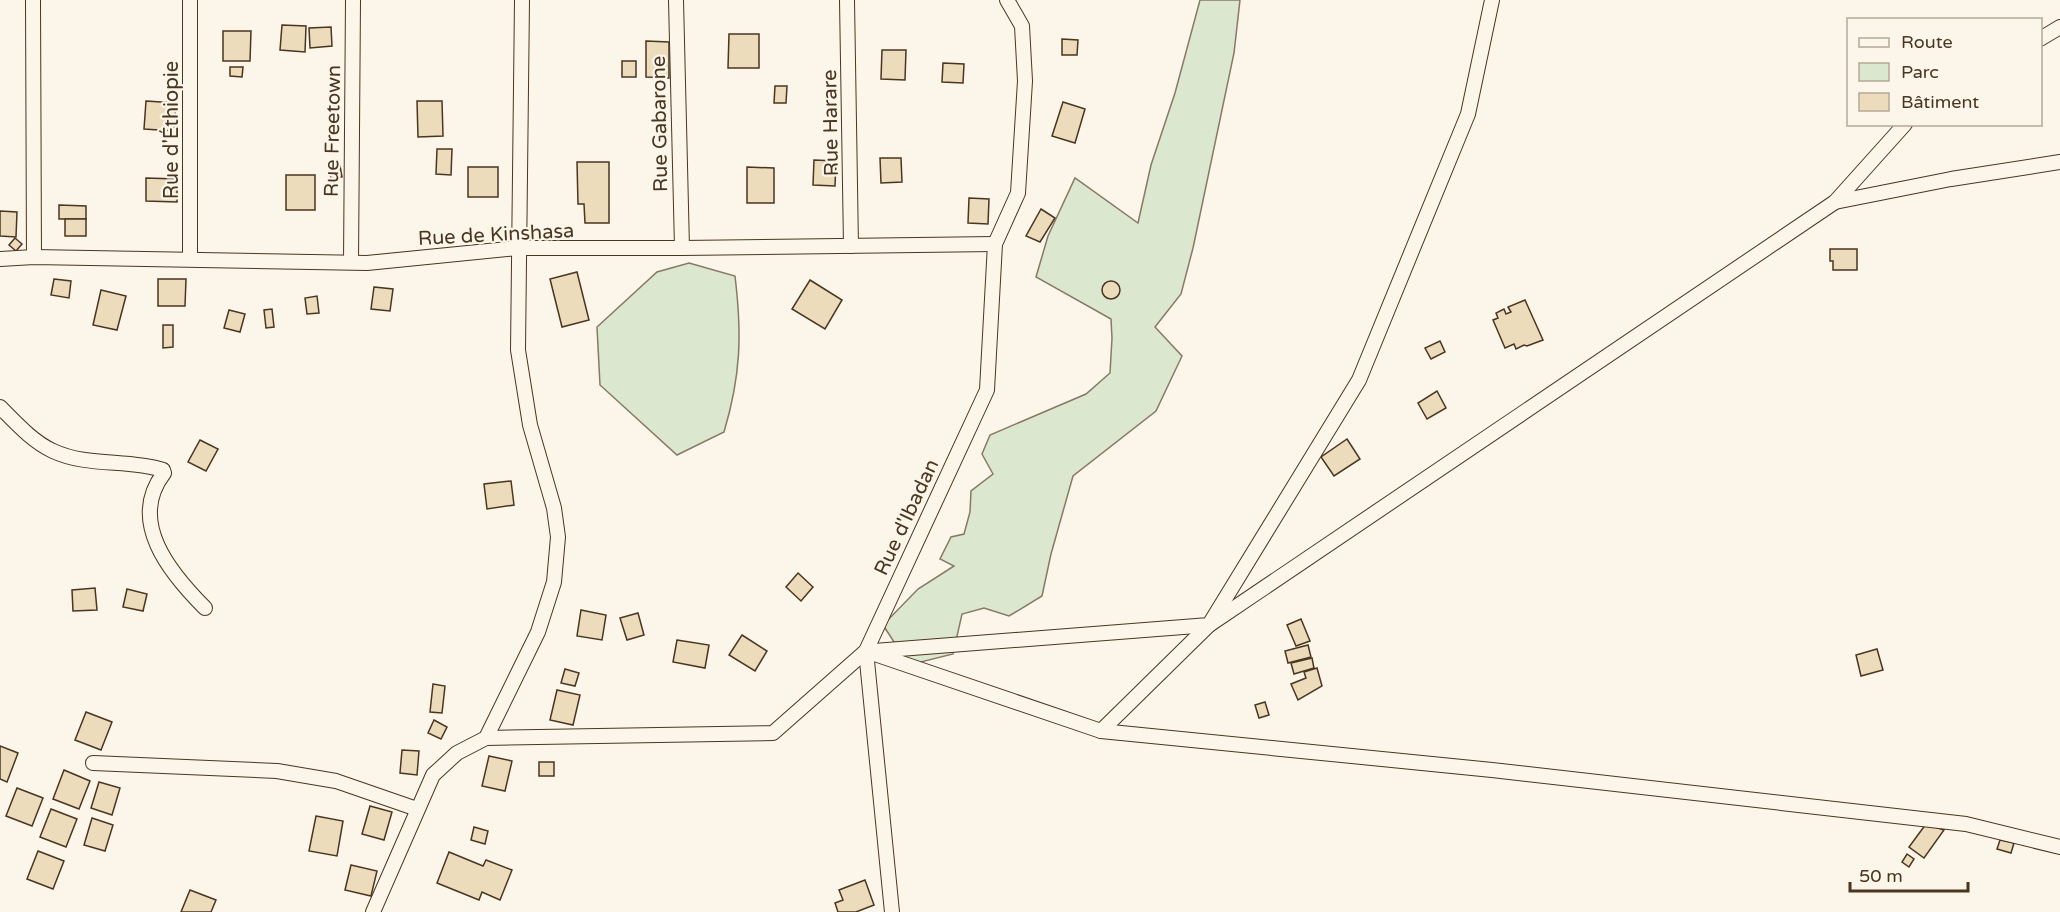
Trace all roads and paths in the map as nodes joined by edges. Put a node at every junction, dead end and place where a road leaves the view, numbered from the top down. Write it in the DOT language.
graph roads {
  1 [pos="33,0"];
  2 [pos="190,0"];
  3 [pos="353,0"];
  4 [pos="522,0"];
  5 [pos="676,0"];
  6 [pos="847,0"];
  7 [pos="1007,0"];
  8 [pos="1491,0"];
  9 [pos="2060,27"];
  10 [pos="2042,38"];
  11 [pos="1903,126"];
  12 [pos="2060,162"];
  13 [pos="1835,202"];
  14 [pos="994,244"];
  15 [pos="851,246"];
  16 [pos="518,248"];
  17 [pos="682,248"];
  18 [pos="33,256"];
  19 [pos="0,259"];
  20 [pos="190,260"];
  21 [pos="351,262"];
  22 [pos="0,407"];
  23 [pos="205,608"];
  24 [pos="1209,625"];
  25 [pos="866,651"];
  26 [pos="1101,731"];
  27 [pos="486,738"];
  28 [pos="93,763"];
  29 [pos="417,809"];
  30 [pos="2060,847"];
  31 [pos="373,912"];
  32 [pos="892,912"];
  1 -- 18 [label="street"];
  2 -- 20 [label="street, Rue d'Éthiopie"];
  3 -- 21 [label="street, Rue Freetown"];
  4 -- 16 [label="street"];
  5 -- 17 [label="street, Rue Gabarone"];
  6 -- 15 [label="street, Rue Harare"];
  7 -- 14 [label="street, Rue d'Ibadan"];
  8 -- 24 [label="street"];
  9 -- 10 [label="street"];
  11 -- 13 [label="street"];
  12 -- 13 [label="street"];
  13 -- 24 [label="street"];
  14 -- 15 [label="street, Rue de Kinshasa"];
  14 -- 25 [label="street, Rue d'Ibadan"];
  15 -- 17 [label="street, Rue de Kinshasa"];
  16 -- 17 [label="street, Rue de Kinshasa"];
  16 -- 21 [label="street, Rue de Kinshasa"];
  16 -- 27 [label="street"];
  18 -- 19 [label="street, Rue de Kinshasa"];
  18 -- 20 [label="street, Rue de Kinshasa"];
  20 -- 21 [label="street, Rue de Kinshasa"];
  22 -- 23 [label="street"];
  24 -- 25 [label="street"];
  24 -- 26 [label="street"];
  25 -- 26 [label="street"];
  25 -- 27 [label="street, Rue d'Ibadan"];
  25 -- 32 [label="street"];
  26 -- 30 [label="street"];
  27 -- 29 [label="street"];
  28 -- 29 [label="street"];
  29 -- 31 [label="street"];
}
